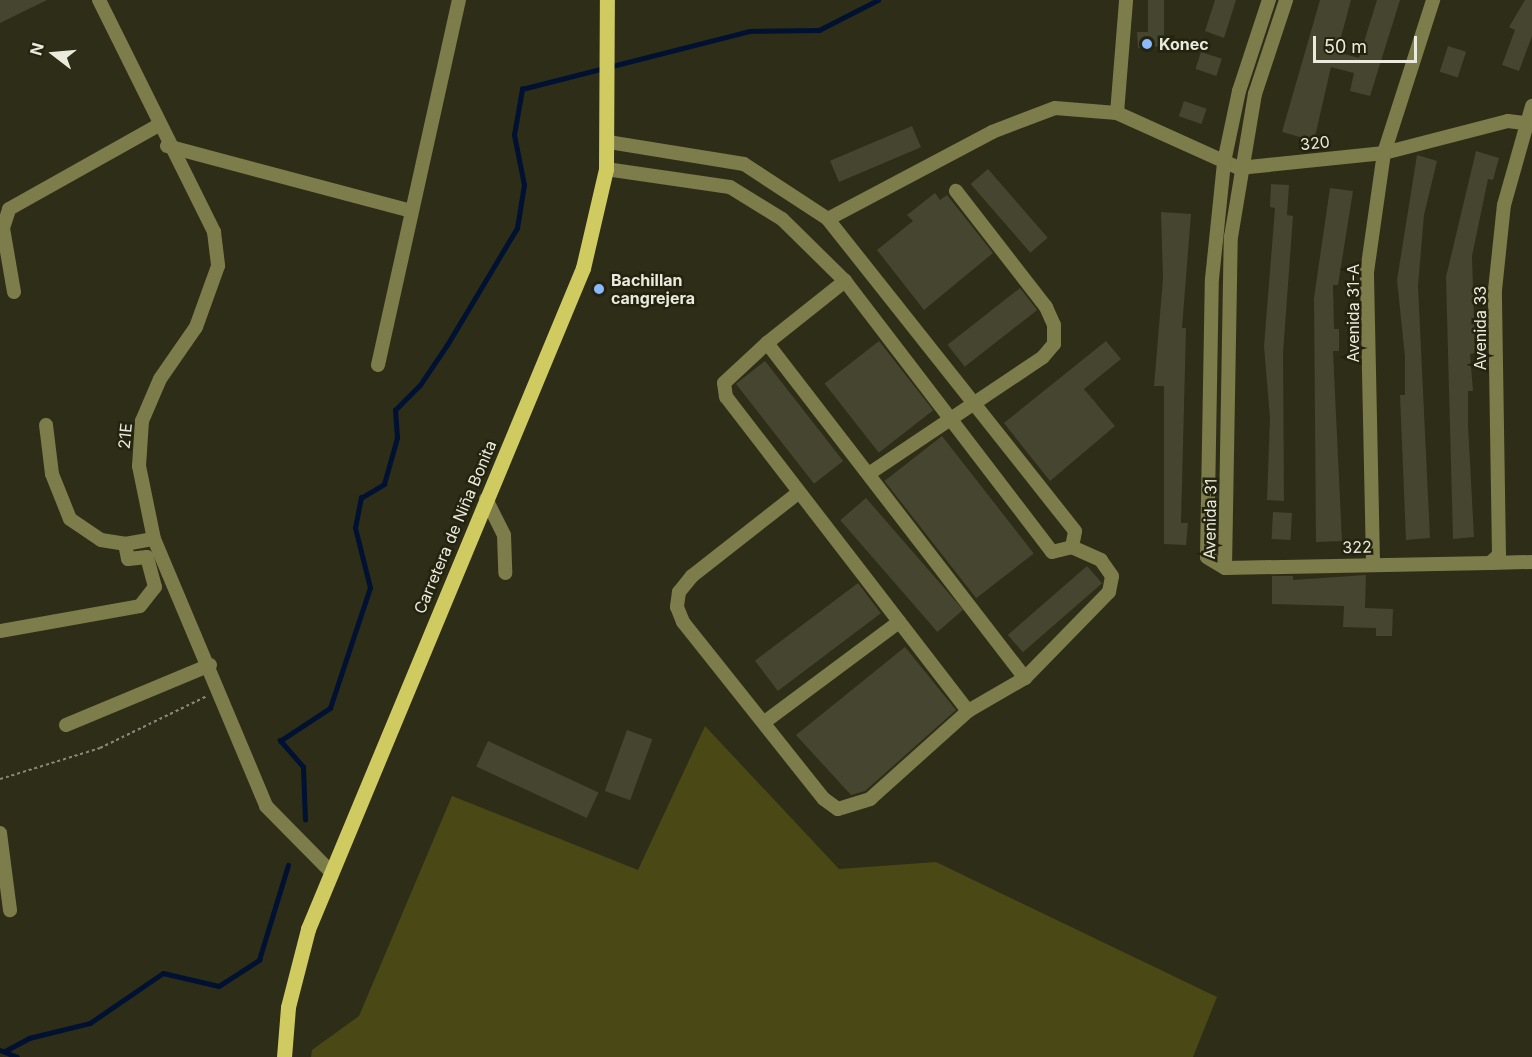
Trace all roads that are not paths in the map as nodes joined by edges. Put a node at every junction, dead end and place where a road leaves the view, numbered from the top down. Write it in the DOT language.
graph roads {
  1 [pos="99,0"];
  2 [pos="459,0"];
  3 [pos="607,0"];
  4 [pos="1126,0"];
  5 [pos="1269,0"];
  6 [pos="1286,0"];
  7 [pos="1432,0"];
  8 [pos="1532,106"];
  9 [pos="1117,113"];
  10 [pos="1524,123"];
  11 [pos="157,126"];
  12 [pos="608,142"];
  13 [pos="167,146"];
  14 [pos="1384,153"];
  15 [pos="1224,162"];
  16 [pos="1239,168"];
  17 [pos="606,169"];
  18 [pos="956,191"];
  19 [pos="412,211"];
  20 [pos="828,219"];
  21 [pos="844,281"];
  22 [pos="14,292"];
  23 [pos="767,343"];
  24 [pos="378,366"];
  25 [pos="970,405"];
  26 [pos="950,422"];
  27 [pos="46,425"];
  28 [pos="870,473"];
  29 [pos="798,493"];
  30 [pos="486,499"];
  31 [pos="154,539"];
  32 [pos="125,544"];
  33 [pos="1072,547"];
  34 [pos="1494,559"];
  35 [pos="1373,562"];
  36 [pos="1532,562"];
  37 [pos="1225,568"];
  38 [pos="505,573"];
  39 [pos="899,622"];
  40 [pos="0,632"];
  41 [pos="210,665"];
  42 [pos="1025,678"];
  43 [pos="968,711"];
  44 [pos="766,721"];
  45 [pos="66,724"];
  46 [pos="0,833"];
  47 [pos="330,871"];
  48 [pos="10,910"];
  49 [pos="284,1057"];
  1 -- 11 [label="street, 21E"];
  2 -- 19 [label="street"];
  3 -- 12 [label="main road, Carretera de Niña Bonita"];
  4 -- 9 [label="street"];
  5 -- 15 [label="street, Avenida 31"];
  6 -- 16 [label="street, Avenida 31"];
  7 -- 14 [label="street, Avenida 31-A"];
  8 -- 10 [label="street, Avenida 33"];
  9 -- 15 [label="street, 320"];
  9 -- 20 [label="street, 320"];
  10 -- 14 [label="street, 320"];
  10 -- 34 [label="street, Avenida 33"];
  11 -- 13 [label="street, 21E"];
  11 -- 22 [label="street"];
  12 -- 17 [label="main road, Carretera de Niña Bonita"];
  12 -- 20 [label="street"];
  13 -- 19 [label="street"];
  13 -- 31 [label="street, 21E"];
  14 -- 16 [label="street, 320"];
  14 -- 35 [label="street, Avenida 31-A"];
  15 -- 16 [label="street, 320"];
  15 -- 37 [label="street, Avenida 31"];
  16 -- 37 [label="street, Avenida 31"];
  17 -- 21 [label="street"];
  17 -- 30 [label="main road, Carretera de Niña Bonita"];
  18 -- 25 [label="street"];
  19 -- 24 [label="street"];
  20 -- 25 [label="street"];
  21 -- 23 [label="street"];
  21 -- 26 [label="street"];
  23 -- 28 [label="street"];
  23 -- 29 [label="street"];
  25 -- 26 [label="street"];
  25 -- 33 [label="street"];
  26 -- 28 [label="street"];
  26 -- 33 [label="street"];
  27 -- 32 [label="street"];
  28 -- 42 [label="street"];
  29 -- 39 [label="street"];
  29 -- 44 [label="street"];
  30 -- 38 [label="street"];
  30 -- 47 [label="main road, Carretera de Niña Bonita"];
  31 -- 32 [label="street"];
  31 -- 41 [label="street, 21E"];
  32 -- 40 [label="street"];
  33 -- 42 [label="street"];
  34 -- 35 [label="street, 322"];
  34 -- 36 [label="street, 322"];
  35 -- 37 [label="street, 322"];
  39 -- 43 [label="street"];
  39 -- 44 [label="street"];
  41 -- 45 [label="street"];
  41 -- 47 [label="street, 21E"];
  42 -- 43 [label="street"];
  43 -- 44 [label="street"];
  46 -- 48 [label="street"];
  47 -- 49 [label="main road, Carretera de Niña Bonita"];
}
